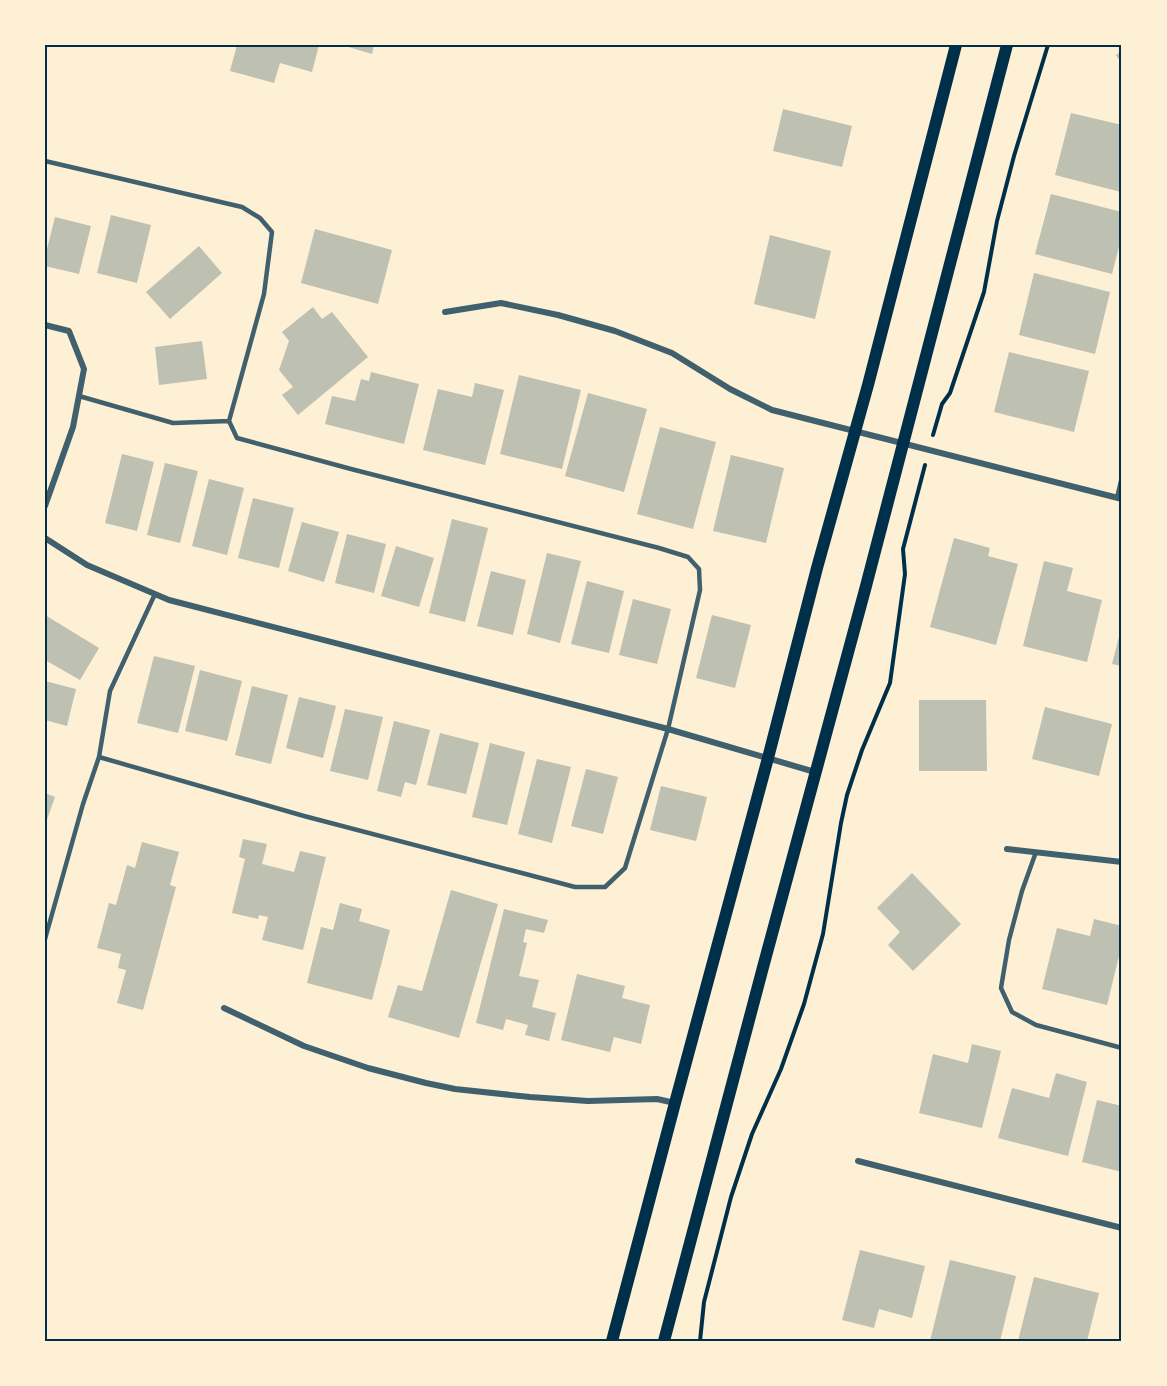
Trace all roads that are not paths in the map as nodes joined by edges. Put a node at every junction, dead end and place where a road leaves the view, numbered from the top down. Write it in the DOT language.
graph roads {
  1 [pos="956,45"];
  2 [pos="1007,45"];
  3 [pos="45,161"];
  4 [pos="445,312"];
  5 [pos="45,325"];
  6 [pos="79,396"];
  7 [pos="229,421"];
  8 [pos="856,431"];
  9 [pos="903,443"];
  10 [pos="1122,480"];
  11 [pos="1120,498"];
  12 [pos="45,506"];
  13 [pos="45,538"];
  14 [pos="155,594"];
  15 [pos="668,729"];
  16 [pos="99,758"];
  17 [pos="768,758"];
  18 [pos="816,772"];
  19 [pos="1006,849"];
  20 [pos="1036,852"];
  21 [pos="1122,862"];
  22 [pos="45,939"];
  23 [pos="224,1008"];
  24 [pos="1122,1048"];
  25 [pos="675,1103"];
  26 [pos="858,1161"];
  27 [pos="1122,1228"];
  28 [pos="612,1341"];
  29 [pos="664,1341"];
  1 -- 8 [label="main road"];
  2 -- 9 [label="main road"];
  3 -- 7 [label="lane"];
  4 -- 8 [label="street"];
  5 -- 6 [label="street"];
  6 -- 7 [label="lane"];
  6 -- 12 [label="street"];
  7 -- 15 [label="lane"];
  8 -- 9 [label="street"];
  8 -- 17 [label="main road"];
  9 -- 11 [label="street"];
  9 -- 18 [label="main road"];
  10 -- 11 [label="street"];
  13 -- 14 [label="street"];
  14 -- 15 [label="street"];
  14 -- 16 [label="lane"];
  15 -- 16 [label="lane"];
  15 -- 17 [label="street"];
  16 -- 22 [label="lane"];
  17 -- 18 [label="street"];
  17 -- 25 [label="main road"];
  18 -- 29 [label="main road"];
  19 -- 20 [label="street"];
  20 -- 21 [label="street"];
  20 -- 24 [label="lane"];
  23 -- 25 [label="street"];
  25 -- 28 [label="main road"];
  26 -- 27 [label="street"];
}
